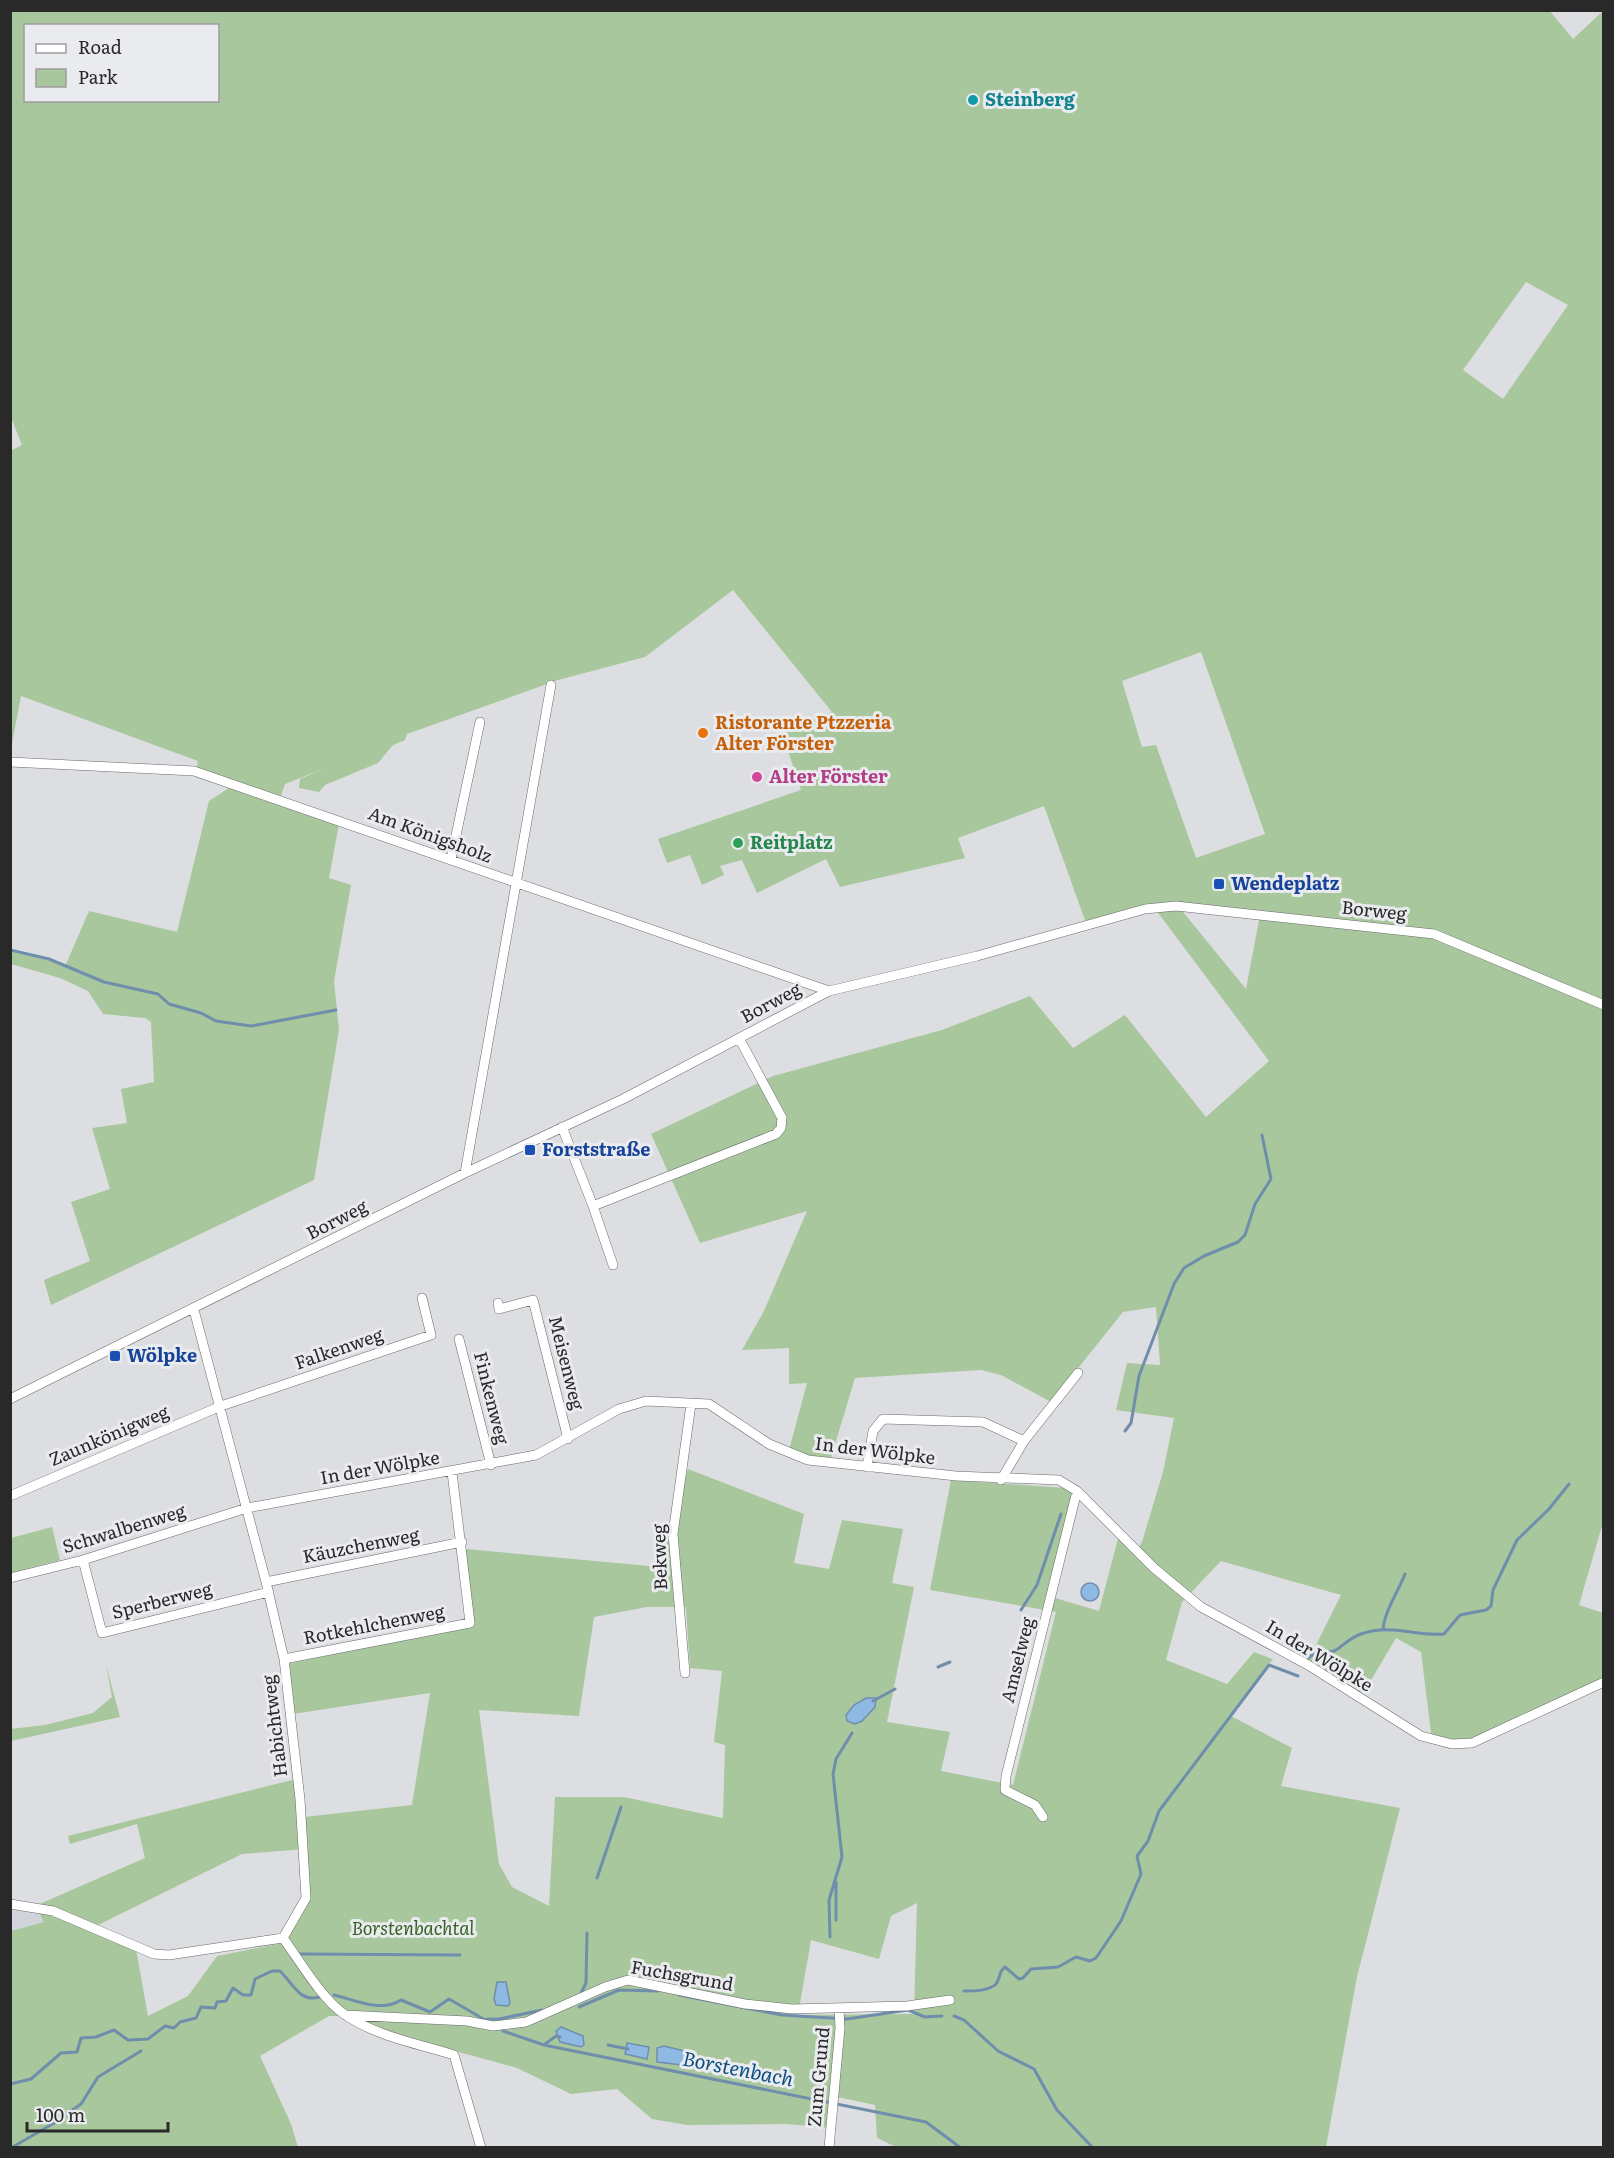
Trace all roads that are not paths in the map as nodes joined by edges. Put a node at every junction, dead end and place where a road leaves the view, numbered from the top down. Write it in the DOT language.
graph roads {
  1 [pos="551,685"];
  2 [pos="480,722"];
  3 [pos="10,762"];
  4 [pos="451,859"];
  5 [pos="516,883"];
  6 [pos="829,991"];
  7 [pos="1604,1005"];
  8 [pos="739,1038"];
  9 [pos="562,1127"];
  10 [pos="465,1173"];
  11 [pos="593,1206"];
  12 [pos="613,1265"];
  13 [pos="422,1298"];
  14 [pos="498,1303"];
  15 [pos="194,1310"];
  16 [pos="459,1339"];
  17 [pos="1078,1373"];
  18 [pos="10,1399"];
  19 [pos="691,1404"];
  20 [pos="221,1406"];
  21 [pos="568,1439"];
  22 [pos="1024,1442"];
  23 [pos="491,1465"];
  24 [pos="867,1467"];
  25 [pos="452,1472"];
  26 [pos="1001,1480"];
  27 [pos="1077,1491"];
  28 [pos="10,1496"];
  29 [pos="247,1508"];
  30 [pos="462,1542"];
  31 [pos="83,1560"];
  32 [pos="10,1578"];
  33 [pos="268,1587"];
  34 [pos="284,1659"];
  35 [pos="685,1673"];
  36 [pos="1604,1682"];
  37 [pos="1043,1817"];
  38 [pos="10,1904"];
  39 [pos="283,1938"];
  40 [pos="950,2000"];
  41 [pos="840,2011"];
  42 [pos="345,2015"];
  43 [pos="481,2148"];
  44 [pos="829,2148"];
  1 -- 5 [label="street"];
  2 -- 4 [label="street"];
  3 -- 4 [label="street, Am Königsholz"];
  4 -- 5 [label="street, Am Königsholz"];
  5 -- 6 [label="street, Am Königsholz"];
  5 -- 10 [label="street"];
  6 -- 7 [label="street, Borweg"];
  6 -- 8 [label="street, Borweg"];
  8 -- 9 [label="street, Borweg"];
  8 -- 11 [label="street"];
  9 -- 10 [label="street, Borweg"];
  9 -- 11 [label="street"];
  10 -- 15 [label="street, Borweg"];
  11 -- 12 [label="street"];
  13 -- 20 [label="street, Falkenweg"];
  14 -- 21 [label="street, Meisenweg"];
  15 -- 18 [label="street, Borweg"];
  15 -- 20 [label="street"];
  16 -- 23 [label="street, Finkenweg"];
  17 -- 22 [label="street"];
  19 -- 21 [label="street, In der Wölpke"];
  19 -- 24 [label="street, In der Wölpke"];
  19 -- 35 [label="street, Bekweg"];
  20 -- 28 [label="street, Zaunkönigweg"];
  20 -- 29 [label="street"];
  21 -- 23 [label="street, In der Wölpke"];
  22 -- 24 [label="street"];
  22 -- 26 [label="street"];
  23 -- 25 [label="street, In der Wölpke"];
  24 -- 26 [label="street, In der Wölpke"];
  25 -- 29 [label="street, In der Wölpke"];
  25 -- 30 [label="street"];
  26 -- 27 [label="street, In der Wölpke"];
  27 -- 36 [label="street, In der Wölpke"];
  27 -- 37 [label="street, Amselweg"];
  29 -- 31 [label="street, Schwalbenweg"];
  29 -- 33 [label="street, Habichtweg"];
  30 -- 33 [label="street, Käuzchenweg"];
  30 -- 34 [label="street, Rotkehlchenweg"];
  31 -- 32 [label="street, Schwalbenweg"];
  31 -- 33 [label="street, Sperberweg"];
  33 -- 34 [label="street, Habichtweg"];
  34 -- 39 [label="street, Habichtweg"];
  38 -- 39 [label="street"];
  39 -- 42 [label="street"];
  40 -- 41 [label="street, Fuchsgrund"];
  41 -- 42 [label="street, Fuchsgrund"];
  41 -- 44 [label="street, Zum Grund"];
  42 -- 43 [label="street"];
}
